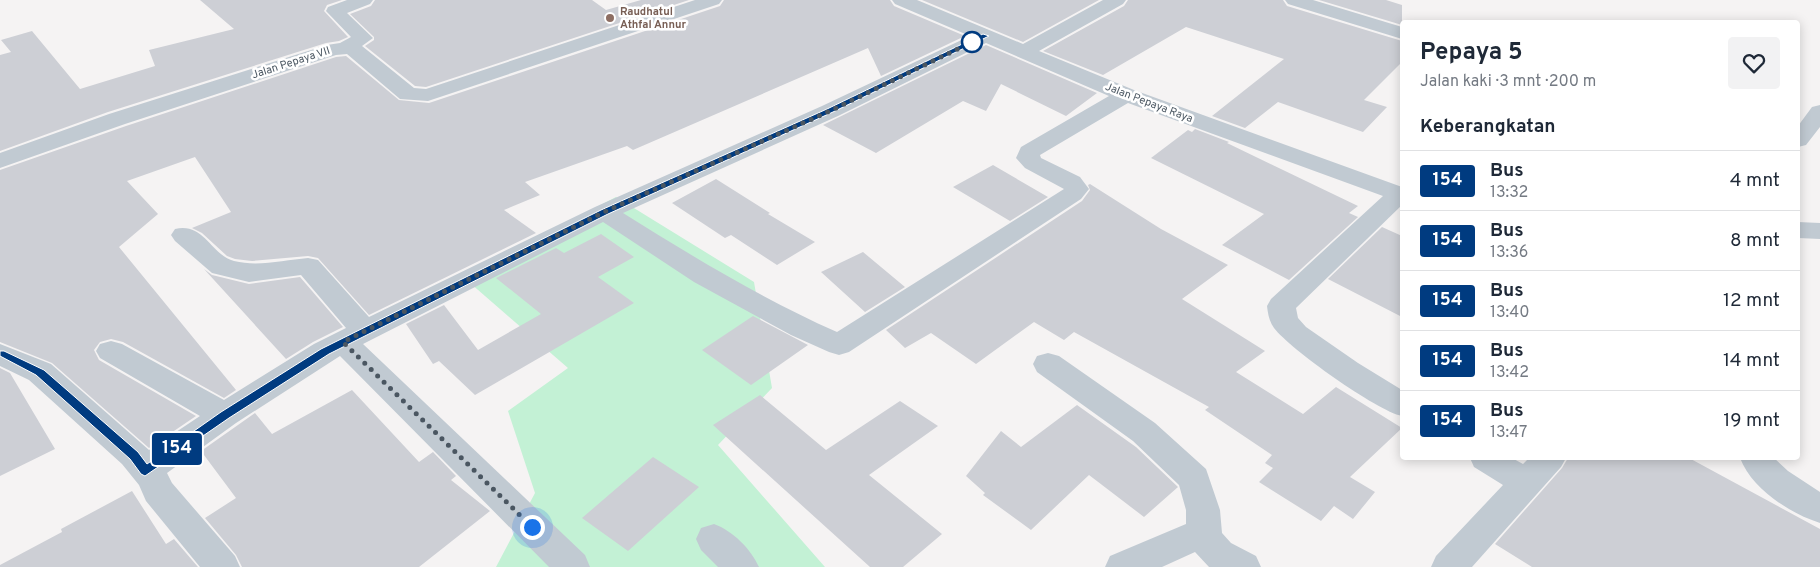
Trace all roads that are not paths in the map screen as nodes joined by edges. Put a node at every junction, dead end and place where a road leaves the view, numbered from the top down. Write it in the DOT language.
graph roads {
  1 [pos="364,0"];
  2 [pos="713,0"];
  3 [pos="901,0"];
  4 [pos="1117,0"];
  5 [pos="1294,0"];
  6 [pos="1400,32"];
  7 [pos="985,36"];
  8 [pos="345,48"];
  9 [pos="1023,52"];
  10 [pos="1126,96"];
  11 [pos="1820,112"];
  12 [pos="1800,137"];
  13 [pos="0,161"];
  14 [pos="1400,194"];
  15 [pos="1400,195"];
  16 [pos="604,212"];
  17 [pos="1800,230"];
  18 [pos="1820,231"];
  19 [pos="184,235"];
  20 [pos="354,337"];
  21 [pos="111,351"];
  22 [pos="0,354"];
  23 [pos="1048,364"];
  24 [pos="1400,404"];
  25 [pos="225,415"];
  26 [pos="1489,460"];
  27 [pos="1547,460"];
  28 [pos="1757,460"];
  29 [pos="145,471"];
  30 [pos="1526,483"];
  31 [pos="1820,509"];
  32 [pos="1205,532"];
  33 [pos="714,539"];
  34 [pos="572,566"];
  35 [pos="222,567"];
  36 [pos="741,567"];
  37 [pos="1123,567"];
  38 [pos="1243,567"];
  39 [pos="1449,567"];
  1 -- 8 [label="street"];
  2 -- 8 [label="street, Jalan Pepaya VII"];
  3 -- 7 [label="street, Jalan Pepaya Raya"];
  4 -- 9 [label="street"];
  5 -- 6 [label="street"];
  7 -- 9 [label="street, Jalan Pepaya Raya"];
  7 -- 16 [label="street"];
  8 -- 13 [label="street, Jalan Pepaya VII"];
  9 -- 10 [label="street, Jalan Pepaya Raya"];
  10 -- 14 [label="street, Jalan Pepaya Raya"];
  10 -- 16 [label="street"];
  11 -- 12 [label="street"];
  15 -- 24 [label="street"];
  16 -- 20 [label="street"];
  17 -- 18 [label="street"];
  19 -- 20 [label="street"];
  20 -- 25 [label="street"];
  20 -- 34 [label="street"];
  21 -- 25 [label="street"];
  22 -- 29 [label="street"];
  23 -- 32 [label="street"];
  25 -- 29 [label="street"];
  26 -- 30 [label="street"];
  27 -- 30 [label="street"];
  28 -- 31 [label="street"];
  29 -- 35 [label="street"];
  30 -- 39 [label="street"];
  32 -- 37 [label="street"];
  32 -- 38 [label="street"];
  33 -- 36 [label="street"];
}
